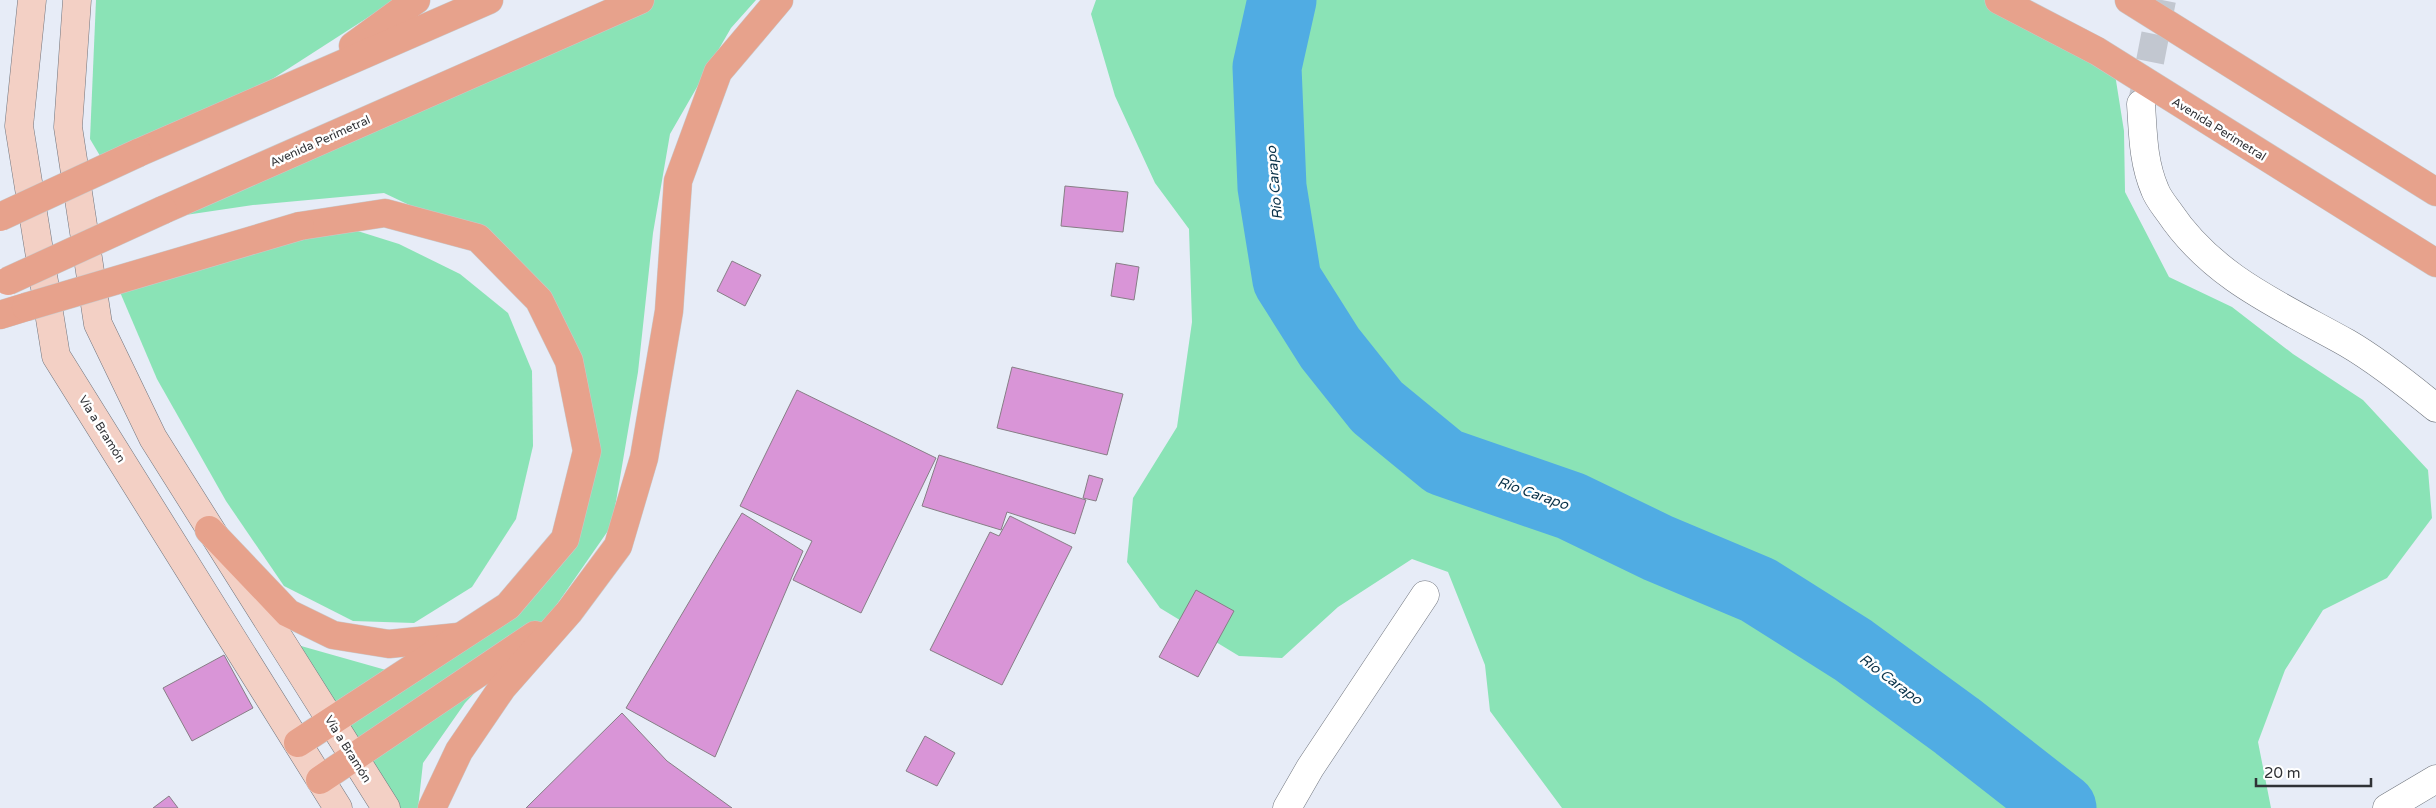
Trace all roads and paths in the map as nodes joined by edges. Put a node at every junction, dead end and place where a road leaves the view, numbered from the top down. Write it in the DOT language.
graph roads {
  1 [pos="32,0"];
  2 [pos="77,0"];
  3 [pos="416,0"];
  4 [pos="489,0"];
  5 [pos="640,0"];
  6 [pos="779,0"];
  7 [pos="1999,0"];
  8 [pos="2129,0"];
  9 [pos="2141,104"];
  10 [pos="138,152"];
  11 [pos="2436,192"];
  12 [pos="0,217"];
  13 [pos="2436,263"];
  14 [pos="4,283"];
  15 [pos="0,315"];
  16 [pos="2436,408"];
  17 [pos="209,530"];
  18 [pos="1425,595"];
  19 [pos="569,612"];
  20 [pos="462,637"];
  21 [pos="332,721"];
  22 [pos="298,743"];
  23 [pos="354,759"];
  24 [pos="2436,779"];
  25 [pos="320,780"];
  26 [pos="338,808"];
  27 [pos="386,808"];
  28 [pos="432,808"];
  29 [pos="1287,808"];
  30 [pos="2387,808"];
  1 -- 22 [label="main road, Vía a Bramón"];
  2 -- 17 [label="main road, Vía a Bramón"];
  3 -- 10 [label="main road"];
  4 -- 10 [label="main road"];
  5 -- 14 [label="main road, Avenida Perimetral, bridge"];
  6 -- 19 [label="main road"];
  7 -- 13 [label="main road, Avenida Perimetral"];
  8 -- 11 [label="main road"];
  9 -- 16 [label="street"];
  10 -- 12 [label="main road, bridge"];
  15 -- 20 [label="main road, bridge"];
  17 -- 20 [label="main road"];
  17 -- 21 [label="main road, Vía a Bramón"];
  18 -- 29 [label="street"];
  19 -- 23 [label="main road"];
  19 -- 28 [label="main road"];
  20 -- 21 [label="main road"];
  21 -- 22 [label="main road"];
  21 -- 23 [label="main road, Vía a Bramón"];
  22 -- 25 [label="main road, Vía a Bramón"];
  23 -- 25 [label="main road"];
  23 -- 27 [label="main road, Vía a Bramón"];
  24 -- 30 [label="street"];
  25 -- 26 [label="main road, Vía a Bramón"];
}
